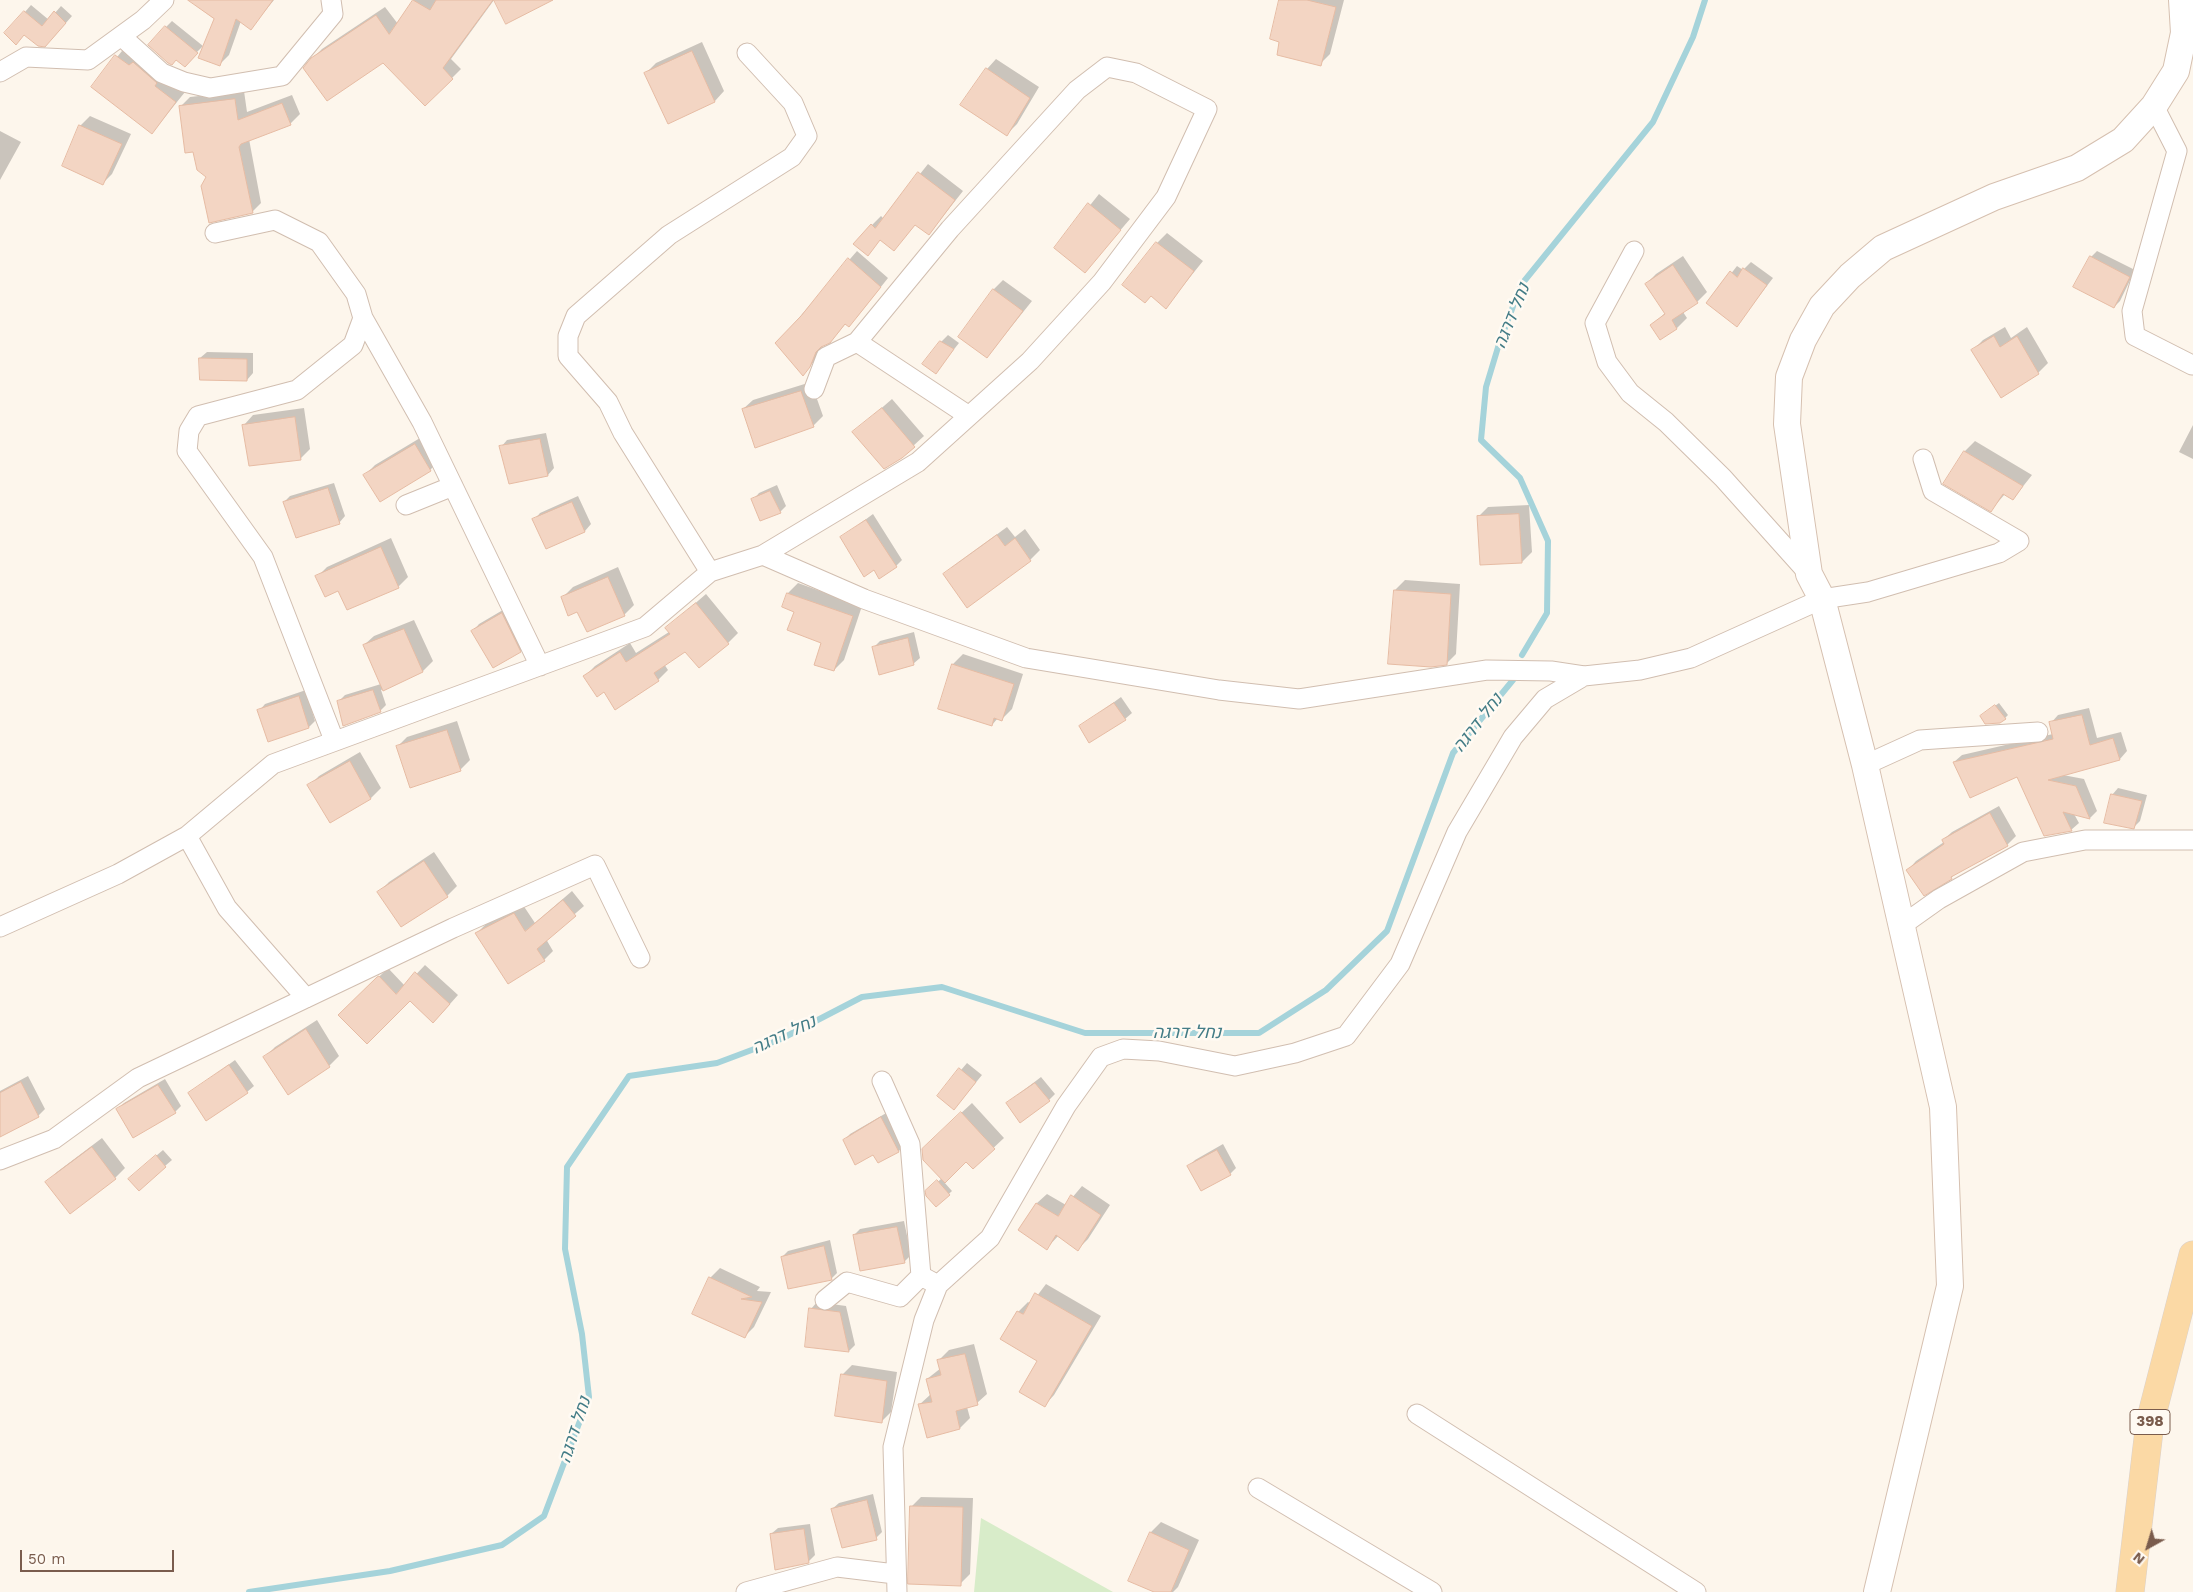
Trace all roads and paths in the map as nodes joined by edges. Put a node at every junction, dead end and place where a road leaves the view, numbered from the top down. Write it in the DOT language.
graph roads {
  1 [pos="148,0"];
  2 [pos="164,0"];
  3 [pos="331,0"];
  4 [pos="2182,0"];
  5 [pos="143,20"];
  6 [pos="121,36"];
  7 [pos="747,53"];
  8 [pos="0,72"];
  9 [pos="2154,106"];
  10 [pos="215,233"];
  11 [pos="1634,251"];
  12 [pos="363,318"];
  13 [pos="857,342"];
  14 [pos="2192,365"];
  15 [pos="814,389"];
  16 [pos="969,416"];
  17 [pos="1923,459"];
  18 [pos="453,486"];
  19 [pos="406,505"];
  20 [pos="763,555"];
  21 [pos="710,572"];
  22 [pos="1809,574"];
  23 [pos="1822,599"];
  24 [pos="540,666"];
  25 [pos="1584,676"];
  26 [pos="2038,732"];
  27 [pos="334,740"];
  28 [pos="1865,765"];
  29 [pos="187,836"];
  30 [pos="2193,840"];
  31 [pos="1901,926"];
  32 [pos="0,927"];
  33 [pos="640,958"];
  34 [pos="306,998"];
  35 [pos="882,1081"];
  36 [pos="0,1160"];
  37 [pos="2193,1255"];
  38 [pos="921,1276"];
  39 [pos="938,1285"];
  40 [pos="824,1300"];
  41 [pos="1417,1414"];
  42 [pos="1258,1488"];
  43 [pos="896,1583"];
  44 [pos="746,1592"];
  45 [pos="1432,1592"];
  46 [pos="1696,1592"];
  47 [pos="1877,1592"];
  48 [pos="2130,1592"];
  1 -- 5 [label="street"];
  2 -- 5 [label="street"];
  3 -- 6 [label="street"];
  4 -- 9 [label="street"];
  5 -- 6 [label="street"];
  6 -- 8 [label="street"];
  7 -- 21 [label="street"];
  9 -- 14 [label="street"];
  9 -- 22 [label="street"];
  10 -- 12 [label="street"];
  11 -- 22 [label="street"];
  12 -- 18 [label="street"];
  12 -- 27 [label="street"];
  13 -- 15 [label="street"];
  13 -- 16 [label="street"];
  13 -- 16 [label="street"];
  16 -- 20 [label="street"];
  17 -- 23 [label="street"];
  18 -- 19 [label="street"];
  18 -- 24 [label="street"];
  20 -- 21 [label="street"];
  20 -- 25 [label="street"];
  21 -- 24 [label="street"];
  22 -- 23 [label="street"];
  23 -- 25 [label="street"];
  23 -- 28 [label="street"];
  24 -- 27 [label="street"];
  25 -- 39 [label="street"];
  26 -- 28 [label="street"];
  27 -- 29 [label="street"];
  28 -- 31 [label="street"];
  29 -- 32 [label="street"];
  29 -- 34 [label="street"];
  30 -- 31 [label="street"];
  31 -- 47 [label="street"];
  33 -- 34 [label="street"];
  34 -- 36 [label="street"];
  35 -- 38 [label="street"];
  37 -- 48 [label="main road, 398"];
  38 -- 39 [label="street"];
  38 -- 40 [label="street"];
  39 -- 43 [label="street"];
  41 -- 46 [label="street"];
  42 -- 45 [label="street"];
  43 -- 44 [label="street"];
}
